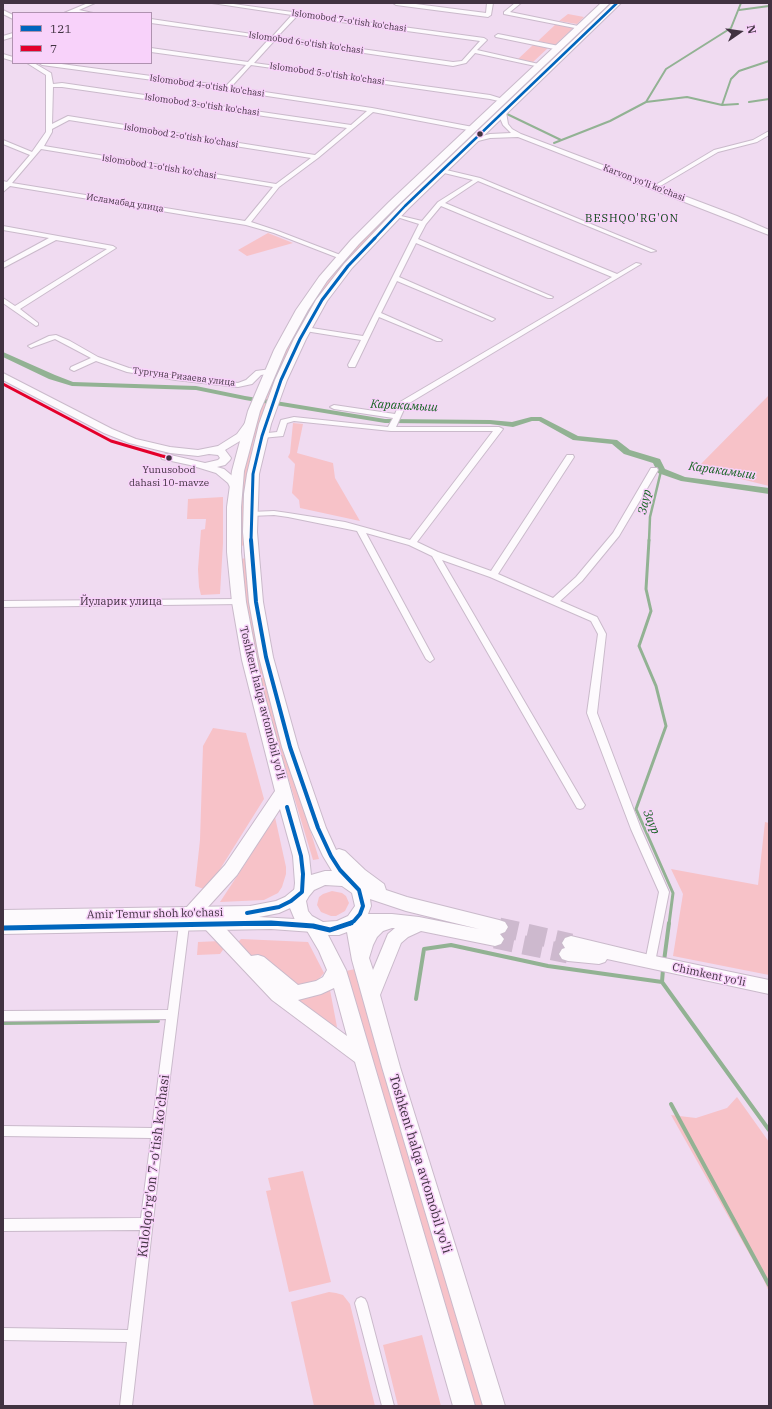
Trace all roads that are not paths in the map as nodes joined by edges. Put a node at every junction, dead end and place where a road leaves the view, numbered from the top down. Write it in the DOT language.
graph roads {
  1 [pos="92,3"];
  2 [pos="214,3"];
  3 [pos="396,3"];
  4 [pos="490,3"];
  5 [pos="518,3"];
  6 [pos="606,3"];
  7 [pos="617,3"];
  8 [pos="73,11"];
  9 [pos="3,12"];
  10 [pos="70,12"];
  11 [pos="82,12"];
  12 [pos="296,14"];
  13 [pos="12,16"];
  14 [pos="152,21"];
  15 [pos="580,27"];
  16 [pos="498,36"];
  17 [pos="274,38"];
  18 [pos="559,48"];
  19 [pos="152,50"];
  20 [pos="473,52"];
  21 [pos="32,64"];
  22 [pos="49,64"];
  23 [pos="250,64"];
  24 [pos="540,65"];
  25 [pos="50,86"];
  26 [pos="227,88"];
  27 [pos="503,100"];
  28 [pos="372,110"];
  29 [pos="503,112"];
  30 [pos="353,127"];
  31 [pos="473,128"];
  32 [pos="48,129"];
  33 [pos="769,133"];
  34 [pos="519,135"];
  35 [pos="473,141"];
  36 [pos="3,142"];
  37 [pos="40,147"];
  38 [pos="451,149"];
  39 [pos="462,152"];
  40 [pos="34,154"];
  41 [pos="316,157"];
  42 [pos="442,171"];
  43 [pos="478,179"];
  44 [pos="6,183"];
  45 [pos="277,186"];
  46 [pos="654,187"];
  47 [pos="3,190"];
  48 [pos="440,203"];
  49 [pos="393,204"];
  50 [pos="405,206"];
  51 [pos="399,216"];
  52 [pos="247,223"];
  53 [pos="424,223"];
  54 [pos="3,228"];
  55 [pos="769,233"];
  56 [pos="56,237"];
  57 [pos="414,240"];
  58 [pos="653,251"];
  59 [pos="341,257"];
  60 [pos="638,264"];
  61 [pos="3,266"];
  62 [pos="616,276"];
  63 [pos="397,278"];
  64 [pos="550,297"];
  65 [pos="3,300"];
  66 [pos="15,309"];
  67 [pos="378,314"];
  68 [pos="492,319"];
  69 [pos="36,324"];
  70 [pos="305,329"];
  71 [pos="365,338"];
  72 [pos="439,340"];
  73 [pos="31,346"];
  74 [pos="96,358"];
  75 [pos="352,365"];
  76 [pos="74,369"];
  77 [pos="271,371"];
  78 [pos="3,376"];
  79 [pos="3,384"];
  80 [pos="334,407"];
  81 [pos="253,416"];
  82 [pos="396,416"];
  83 [pos="391,429"];
  84 [pos="262,436"];
  85 [pos="209,451"];
  86 [pos="570,457"];
  87 [pos="205,465"];
  88 [pos="654,470"];
  89 [pos="236,489"];
  90 [pos="250,514"];
  91 [pos="360,530"];
  92 [pos="412,543"];
  93 [pos="251,551"];
  94 [pos="234,552"];
  95 [pos="435,554"];
  96 [pos="493,575"];
  97 [pos="555,601"];
  98 [pos="239,602"];
  99 [pos="3,604"];
  100 [pos="430,659"];
  101 [pos="283,792"];
  102 [pos="580,805"];
  103 [pos="318,828"];
  104 [pos="352,884"];
  105 [pos="302,892"];
  106 [pos="392,899"];
  107 [pos="3,916"];
  108 [pos="188,920"];
  109 [pos="354,921"];
  110 [pos="392,922"];
  111 [pos="212,924"];
  112 [pos="419,924"];
  113 [pos="313,926"];
  114 [pos="3,928"];
  115 [pos="569,948"];
  116 [pos="362,960"];
  117 [pos="650,962"];
  118 [pos="247,963"];
  119 [pos="337,970"];
  120 [pos="769,987"];
  121 [pos="371,995"];
  122 [pos="173,1014"];
  123 [pos="3,1016"];
  124 [pos="361,1056"];
  125 [pos="3,1131"];
  126 [pos="157,1133"];
  127 [pos="146,1224"];
  128 [pos="3,1225"];
  129 [pos="361,1303"];
  130 [pos="3,1334"];
  131 [pos="133,1336"];
  132 [pos="126,1406"];
  133 [pos="388,1406"];
  134 [pos="464,1406"];
  135 [pos="494,1406"];
  1 -- 8 [label="street"];
  2 -- 12 [label="street, Islomobod 7-o'tish ko'chasi"];
  3 -- 4 [label="street"];
  5 -- 15 [label="street"];
  6 -- 15 [label="highway, Toshkent halqa avtomobil yo'li"];
  7 -- 29 [label="highway, Toshkent halqa avtomobil yo'li"];
  8 -- 10 [label="street"];
  8 -- 11 [label="street"];
  9 -- 13 [label="street"];
  12 -- 17 [label="street"];
  12 -- 20 [label="street, Islomobod 7-o'tish ko'chasi"];
  14 -- 17 [label="street, Islomobod 6-o'tish ko'chasi"];
  15 -- 18 [label="highway, Toshkent halqa avtomobil yo'li"];
  16 -- 18 [label="street"];
  17 -- 20 [label="street, Islomobod 6-o'tish ko'chasi"];
  17 -- 23 [label="street"];
  18 -- 24 [label="highway, Toshkent halqa avtomobil yo'li"];
  19 -- 23 [label="street, Islomobod 5-o'tish ko'chasi"];
  20 -- 24 [label="street"];
  21 -- 25 [label="street"];
  22 -- 26 [label="street, Islomobod 4-o'tish ko'chasi"];
  23 -- 26 [label="street"];
  23 -- 27 [label="street, Islomobod 5-o'tish ko'chasi"];
  24 -- 27 [label="highway, Toshkent halqa avtomobil yo'li"];
  25 -- 30 [label="street, Islomobod 3-o'tish ko'chasi"];
  25 -- 32 [label="street"];
  26 -- 28 [label="street, Islomobod 4-o'tish ko'chasi"];
  27 -- 31 [label="highway, Toshkent halqa avtomobil yo'li"];
  28 -- 30 [label="street"];
  28 -- 31 [label="street, Islomobod 4-o'tish ko'chasi"];
  29 -- 34 [label="street"];
  29 -- 35 [label="highway, Toshkent halqa avtomobil yo'li"];
  30 -- 41 [label="street"];
  31 -- 38 [label="highway, Toshkent halqa avtomobil yo'li"];
  32 -- 37 [label="street"];
  32 -- 41 [label="street, Islomobod 2-o'tish ko'chasi"];
  33 -- 46 [label="street"];
  34 -- 35 [label="street"];
  34 -- 46 [label="street, Karvon yo‘li ko'chasi"];
  35 -- 39 [label="highway, Toshkent halqa avtomobil yo'li"];
  36 -- 40 [label="street"];
  37 -- 40 [label="street"];
  37 -- 45 [label="street, Islomobod 1-o'tish ko'chasi"];
  38 -- 39 [label="highway"];
  38 -- 49 [label="highway, Toshkent halqa avtomobil yo'li"];
  39 -- 42 [label="highway, Toshkent halqa avtomobil yo'li"];
  40 -- 44 [label="street"];
  41 -- 45 [label="street"];
  42 -- 43 [label="street"];
  42 -- 50 [label="highway, Toshkent halqa avtomobil yo'li"];
  43 -- 48 [label="street"];
  43 -- 58 [label="street"];
  44 -- 47 [label="street"];
  44 -- 52 [label="street, Исламабад улица"];
  45 -- 52 [label="street"];
  46 -- 55 [label="street, Karvon yo‘li ko'chasi"];
  48 -- 53 [label="street"];
  48 -- 62 [label="street"];
  49 -- 50 [label="highway"];
  49 -- 59 [label="highway, Toshkent halqa avtomobil yo'li"];
  50 -- 70 [label="highway, Toshkent halqa avtomobil yo'li"];
  51 -- 53 [label="street"];
  52 -- 59 [label="street, Исламабад улица"];
  53 -- 57 [label="street"];
  54 -- 56 [label="street"];
  56 -- 61 [label="street"];
  56 -- 66 [label="street"];
  57 -- 63 [label="street"];
  57 -- 64 [label="street"];
  59 -- 77 [label="highway, Toshkent halqa avtomobil yo'li"];
  60 -- 62 [label="street"];
  62 -- 82 [label="street"];
  63 -- 67 [label="street"];
  63 -- 68 [label="street"];
  65 -- 66 [label="street"];
  66 -- 69 [label="street"];
  67 -- 71 [label="street"];
  67 -- 72 [label="street"];
  70 -- 71 [label="street"];
  70 -- 84 [label="highway, Toshkent halqa avtomobil yo'li"];
  71 -- 75 [label="street"];
  73 -- 74 [label="street, Тургуна Ризаева улица"];
  74 -- 76 [label="street"];
  74 -- 77 [label="street, Тургуна Ризаева улица"];
  77 -- 81 [label="highway, Toshkent halqa avtomobil yo'li"];
  78 -- 85 [label="main road"];
  79 -- 87 [label="main road"];
  80 -- 82 [label="street"];
  81 -- 85 [label="main road"];
  81 -- 89 [label="highway, Toshkent halqa avtomobil yo'li"];
  82 -- 83 [label="street"];
  83 -- 84 [label="street"];
  83 -- 92 [label="street"];
  84 -- 90 [label="highway, Toshkent halqa avtomobil yo'li"];
  85 -- 87 [label="main road"];
  86 -- 96 [label="street"];
  87 -- 89 [label="main road"];
  88 -- 97 [label="street"];
  89 -- 94 [label="highway, Toshkent halqa avtomobil yo'li"];
  90 -- 91 [label="street"];
  90 -- 93 [label="highway, Toshkent halqa avtomobil yo'li"];
  91 -- 92 [label="street"];
  91 -- 100 [label="street"];
  92 -- 95 [label="street"];
  93 -- 94 [label="highway"];
  93 -- 103 [label="highway, Toshkent halqa avtomobil yo'li"];
  94 -- 98 [label="highway, Toshkent halqa avtomobil yo'li"];
  95 -- 96 [label="street"];
  95 -- 102 [label="street"];
  96 -- 97 [label="street"];
  97 -- 117 [label="street"];
  98 -- 99 [label="street, Йуларик улица"];
  98 -- 101 [label="highway, Toshkent halqa avtomobil yo'li"];
  101 -- 105 [label="highway, Toshkent halqa avtomobil yo'li"];
  101 -- 108 [label="highway"];
  103 -- 104 [label="highway, Toshkent halqa avtomobil yo'li"];
  103 -- 106 [label="highway"];
  104 -- 105 [label="highway"];
  104 -- 106 [label="highway"];
  104 -- 109 [label="highway, Toshkent halqa avtomobil yo'li"];
  105 -- 108 [label="main road, Amir Temur shoh ko'chasi"];
  105 -- 113 [label="highway, Toshkent halqa avtomobil yo'li"];
  106 -- 112 [label="highway"];
  107 -- 108 [label="main road, Amir Temur shoh ko'chasi"];
  108 -- 111 [label="main road, Amir Temur shoh ko'chasi"];
  108 -- 114 [label="main road, Amir Temur shoh ko'chasi"];
  108 -- 122 [label="street, Kulolqo'rg'on 7-o'tish ko'chasi"];
  109 -- 110 [label="highway"];
  109 -- 113 [label="highway"];
  109 -- 116 [label="highway, Toshkent halqa avtomobil yo'li"];
  110 -- 112 [label="highway"];
  110 -- 116 [label="highway"];
  111 -- 113 [label="main road, Amir Temur shoh ko'chasi"];
  111 -- 118 [label="highway"];
  112 -- 121 [label="highway"];
  113 -- 119 [label="highway, Toshkent halqa avtomobil yo'li"];
  115 -- 117 [label="highway, Chimkent yo‘li"];
  116 -- 121 [label="highway, Toshkent halqa avtomobil yo'li"];
  117 -- 120 [label="highway, Chimkent yo‘li"];
  118 -- 119 [label="highway"];
  118 -- 124 [label="highway"];
  119 -- 124 [label="highway, Toshkent halqa avtomobil yo'li"];
  121 -- 135 [label="highway, Toshkent halqa avtomobil yo'li"];
  122 -- 123 [label="street"];
  122 -- 126 [label="street, Kulolqo'rg'on 7-o'tish ko'chasi"];
  124 -- 134 [label="highway, Toshkent halqa avtomobil yo'li"];
  125 -- 126 [label="street"];
  126 -- 127 [label="street, Kulolqo'rg'on 7-o'tish ko'chasi"];
  127 -- 128 [label="street"];
  127 -- 131 [label="street, Kulolqo'rg'on 7-o'tish ko'chasi"];
  129 -- 133 [label="street"];
  130 -- 131 [label="street"];
  131 -- 132 [label="street, Kulolqo'rg'on 7-o'tish ko'chasi"];
}
